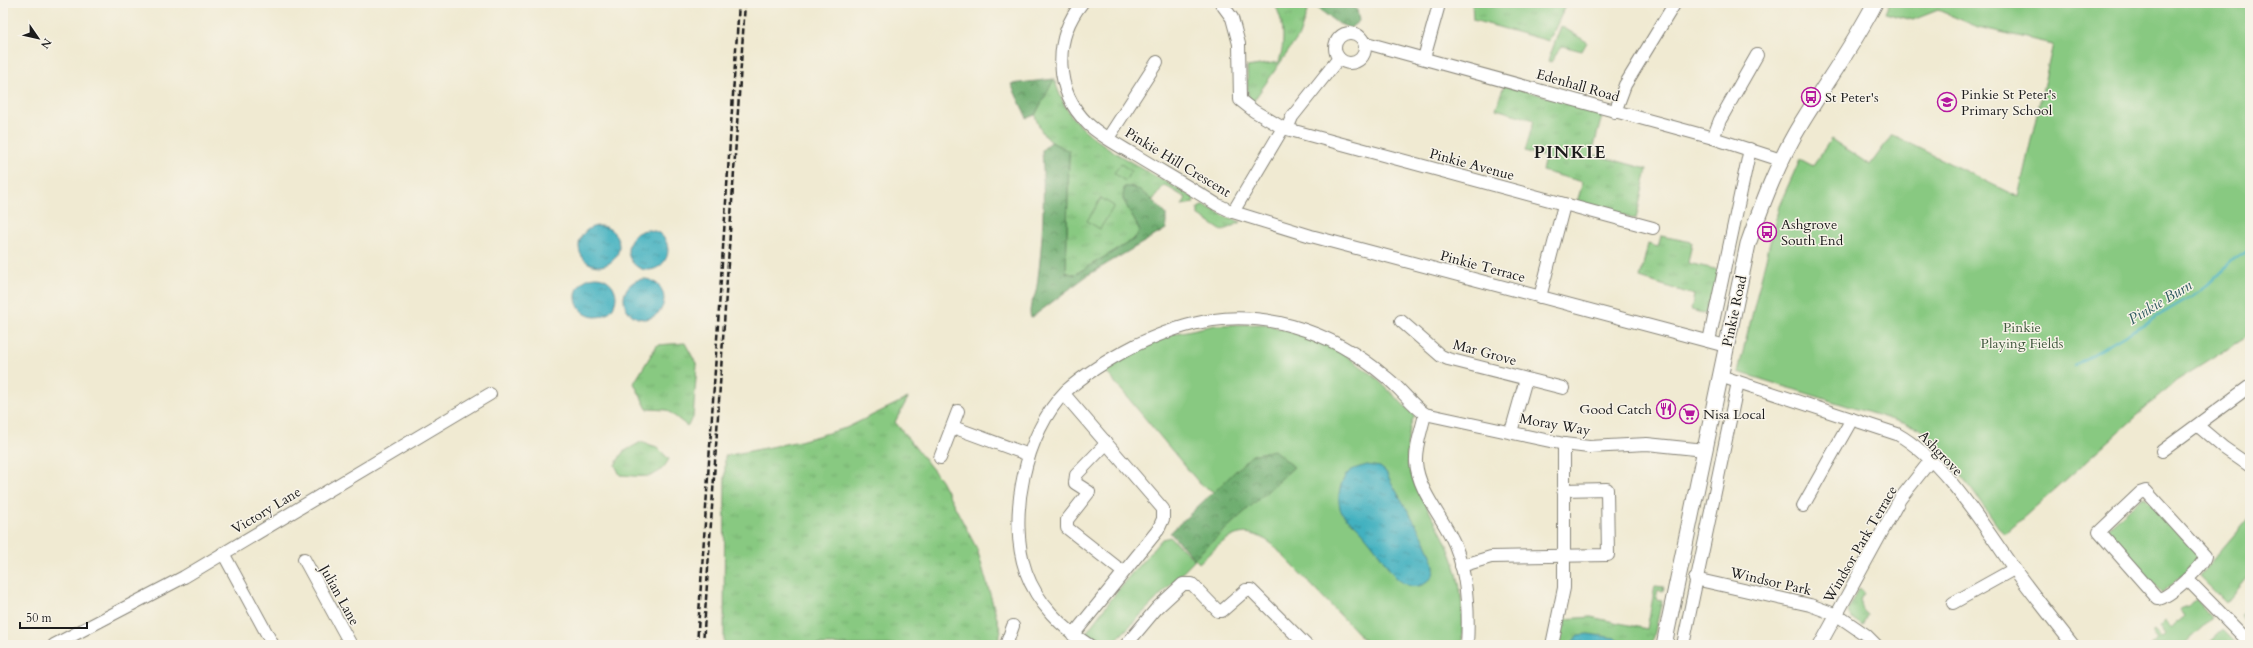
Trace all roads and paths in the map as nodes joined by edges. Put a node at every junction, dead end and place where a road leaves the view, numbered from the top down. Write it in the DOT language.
graph roads {
  1 [pos="1082,3"];
  2 [pos="1221,3"];
  3 [pos="1437,3"];
  4 [pos="1675,3"];
  5 [pos="1875,3"];
  6 [pos="1365,45"];
  7 [pos="1757,55"];
  8 [pos="1339,58"];
  9 [pos="1424,58"];
  10 [pos="1157,62"];
  11 [pos="1616,112"];
  12 [pos="1285,128"];
  13 [pos="1108,138"];
  14 [pos="1713,138"];
  15 [pos="1750,148"];
  16 [pos="1781,160"];
  17 [pos="1564,205"];
  18 [pos="1232,212"];
  19 [pos="1653,228"];
  20 [pos="1540,297"];
  21 [pos="1401,321"];
  22 [pos="1709,341"];
  23 [pos="1726,346"];
  24 [pos="1720,376"];
  25 [pos="1526,379"];
  26 [pos="1738,382"];
  27 [pos="2250,386"];
  28 [pos="1563,388"];
  29 [pos="490,394"];
  30 [pos="1064,394"];
  31 [pos="958,411"];
  32 [pos="1426,414"];
  33 [pos="1852,419"];
  34 [pos="2198,426"];
  35 [pos="953,427"];
  36 [pos="1511,432"];
  37 [pos="1105,441"];
  38 [pos="1564,444"];
  39 [pos="1705,450"];
  40 [pos="2162,450"];
  41 [pos="1029,455"];
  42 [pos="940,458"];
  43 [pos="1930,461"];
  44 [pos="2250,466"];
  45 [pos="1562,490"];
  46 [pos="1803,506"];
  47 [pos="222,553"];
  48 [pos="1564,556"];
  49 [pos="304,559"];
  50 [pos="1461,566"];
  51 [pos="2014,569"];
  52 [pos="1123,572"];
  53 [pos="1695,579"];
  54 [pos="2187,579"];
  55 [pos="1954,603"];
  56 [pos="1837,615"];
  57 [pos="1013,626"];
  58 [pos="1073,634"];
  59 [pos="2250,644"];
  60 [pos="54,645"];
  61 [pos="273,645"];
  62 [pos="351,645"];
  63 [pos="1006,645"];
  64 [pos="1089,645"];
  65 [pos="1126,645"];
  66 [pos="1306,645"];
  67 [pos="1467,645"];
  68 [pos="1552,645"];
  69 [pos="1664,645"];
  70 [pos="1683,645"];
  71 [pos="1820,645"];
  72 [pos="1876,645"];
  73 [pos="2073,645"];
  1 -- 13 [label="street, Pinkie Hill Crescent"];
  2 -- 12 [label="street"];
  3 -- 9 [label="street"];
  4 -- 11 [label="street"];
  5 -- 16 [label="main road, Pinkie Road"];
  6 -- 8 [label="street"];
  6 -- 8 [label="street, Edenhall Road"];
  6 -- 9 [label="street, Edenhall Road"];
  7 -- 14 [label="street"];
  8 -- 12 [label="street"];
  9 -- 11 [label="street, Edenhall Road"];
  10 -- 13 [label="street, Pinkie Hill Crescent"];
  11 -- 14 [label="street, Edenhall Road"];
  12 -- 17 [label="street, Pinkie Avenue"];
  12 -- 18 [label="street"];
  13 -- 18 [label="street, Pinkie Hill Crescent"];
  14 -- 15 [label="street, Edenhall Road"];
  15 -- 16 [label="street, Edenhall Road"];
  15 -- 22 [label="street, Pinkie Road"];
  16 -- 23 [label="main road, Pinkie Road"];
  17 -- 19 [label="street, Pinkie Avenue"];
  17 -- 20 [label="street"];
  18 -- 20 [label="street, Pinkie Terrace"];
  20 -- 22 [label="street, Pinkie Terrace"];
  21 -- 25 [label="street, Mar Grove"];
  22 -- 23 [label="street, Pinkie Terrace"];
  23 -- 24 [label="main road, Pinkie Road"];
  24 -- 26 [label="street, Ashgrove"];
  24 -- 39 [label="main road, Pinkie Road"];
  25 -- 28 [label="street, Mar Grove"];
  25 -- 36 [label="street, Mar Grove"];
  26 -- 33 [label="street, Ashgrove"];
  26 -- 53 [label="street"];
  27 -- 34 [label="street"];
  29 -- 47 [label="street, Victory Lane"];
  30 -- 32 [label="street"];
  30 -- 37 [label="street"];
  30 -- 41 [label="street"];
  31 -- 35 [label="street"];
  32 -- 36 [label="street, Moray Way"];
  32 -- 50 [label="street"];
  33 -- 43 [label="street, Ashgrove"];
  33 -- 46 [label="street"];
  34 -- 40 [label="street"];
  34 -- 44 [label="street"];
  35 -- 41 [label="street"];
  35 -- 42 [label="street"];
  36 -- 38 [label="street, Moray Way"];
  37 -- 52 [label="street"];
  37 -- 52 [label="street"];
  38 -- 39 [label="street, Moray Way"];
  38 -- 45 [label="street"];
  39 -- 69 [label="main road, Pinkie Road"];
  41 -- 58 [label="street"];
  43 -- 51 [label="street, Ashgrove"];
  43 -- 56 [label="street, Windsor Park Terrace"];
  45 -- 48 [label="street"];
  45 -- 48 [label="street"];
  47 -- 60 [label="street, Victory Lane"];
  47 -- 61 [label="street"];
  48 -- 50 [label="street"];
  48 -- 68 [label="street"];
  49 -- 62 [label="street, Julian Lane"];
  50 -- 67 [label="street"];
  51 -- 55 [label="street"];
  51 -- 73 [label="street, Ashgrove"];
  52 -- 58 [label="street"];
  53 -- 56 [label="street, Windsor Park"];
  53 -- 70 [label="street"];
  54 -- 54 [label="street"];
  54 -- 59 [label="street"];
  56 -- 71 [label="street, Windsor Park Terrace"];
  56 -- 72 [label="street, Windsor Park"];
  57 -- 63 [label="street"];
  58 -- 64 [label="street"];
  65 -- 66 [label="street"];
}
